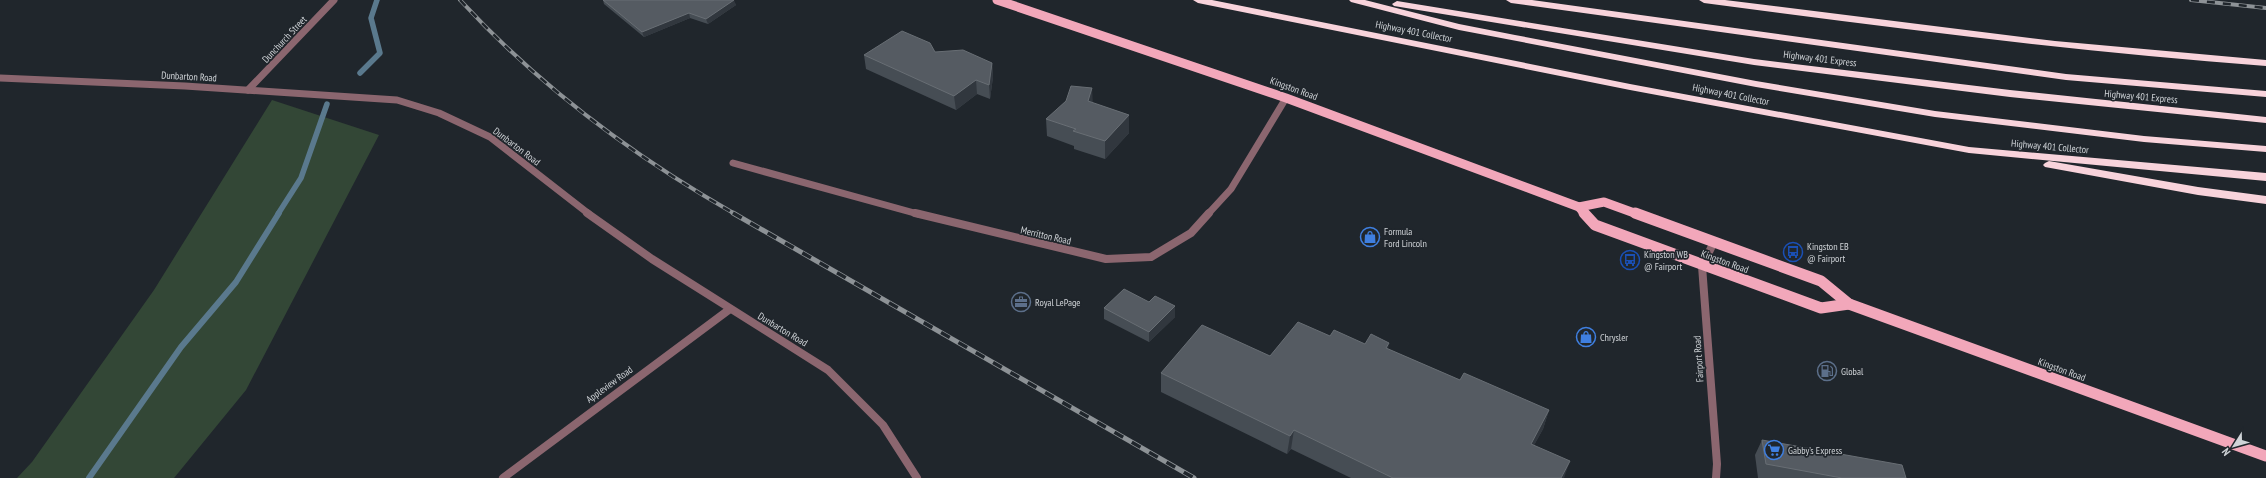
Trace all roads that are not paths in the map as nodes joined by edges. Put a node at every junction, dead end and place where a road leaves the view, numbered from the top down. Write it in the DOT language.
graph roads {
  1 [pos="334,0"];
  2 [pos="997,0"];
  3 [pos="1198,0"];
  4 [pos="1354,0"];
  5 [pos="1374,0"];
  6 [pos="1511,0"];
  7 [pos="1704,0"];
  8 [pos="2266,63"];
  9 [pos="0,78"];
  10 [pos="248,90"];
  11 [pos="2266,94"];
  12 [pos="1286,98"];
  13 [pos="2266,120"];
  14 [pos="2266,149"];
  15 [pos="1969,150"];
  16 [pos="733,163"];
  17 [pos="2266,176"];
  18 [pos="2266,200"];
  19 [pos="1579,207"];
  20 [pos="1714,242"];
  21 [pos="1702,266"];
  22 [pos="1849,304"];
  23 [pos="730,309"];
  24 [pos="2266,456"];
  25 [pos="503,478"];
  26 [pos="917,478"];
  27 [pos="1716,478"];
  1 -- 10 [label="street, Dunchurch Street"];
  2 -- 12 [label="main road, Kingston Road"];
  3 -- 15 [label="highway, Highway 401 Collector"];
  4 -- 14 [label="highway"];
  5 -- 13 [label="highway, Highway 401 Express"];
  6 -- 11 [label="highway, Highway 401 Express"];
  7 -- 8 [label="highway"];
  9 -- 10 [label="street, Dunbarton Road"];
  10 -- 23 [label="street, Dunbarton Road"];
  12 -- 16 [label="street, Merritton Road"];
  12 -- 19 [label="main road, Kingston Road"];
  15 -- 17 [label="highway, Highway 401 Collector"];
  15 -- 18 [label="highway"];
  19 -- 20 [label="main road, Kingston Road"];
  19 -- 21 [label="main road, Kingston Road"];
  20 -- 21 [label="street"];
  20 -- 22 [label="main road, Kingston Road"];
  21 -- 22 [label="main road, Kingston Road"];
  21 -- 27 [label="street, Fairport Road"];
  22 -- 24 [label="main road, Kingston Road"];
  23 -- 25 [label="street, Appleview Road"];
  23 -- 26 [label="street, Dunbarton Road"];
}
